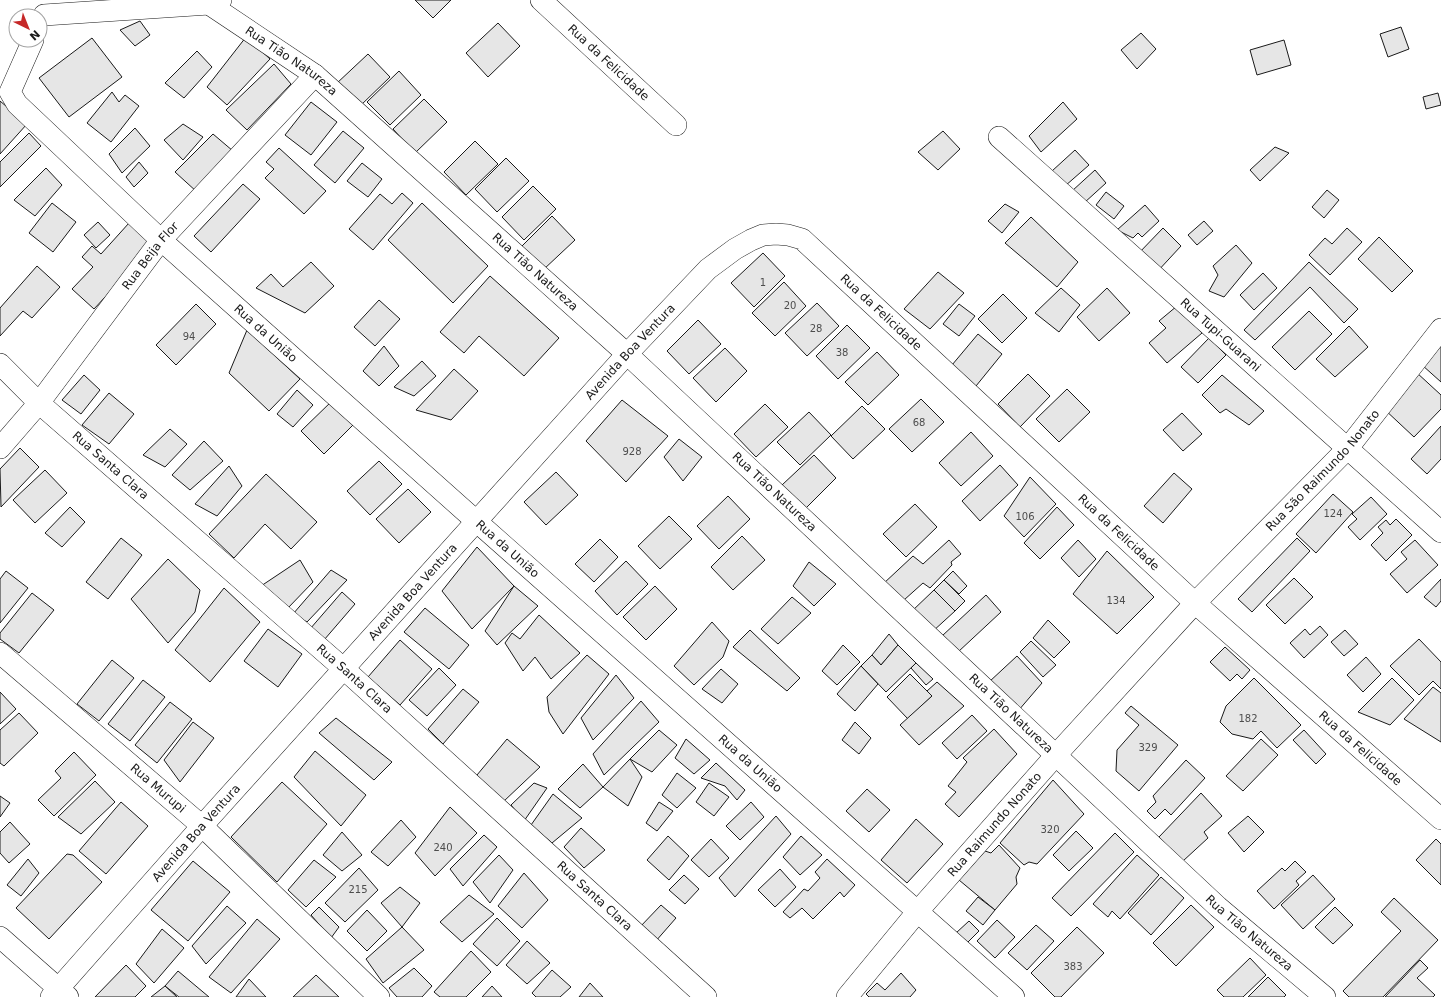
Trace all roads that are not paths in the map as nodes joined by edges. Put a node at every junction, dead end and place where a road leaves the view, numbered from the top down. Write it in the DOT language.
graph roads {
  1 [pos="541,0"];
  2 [pos="215,2"];
  3 [pos="48,13"];
  4 [pos="29,48"];
  5 [pos="315,75"];
  6 [pos="676,125"];
  7 [pos="999,137"];
  8 [pos="802,239"];
  9 [pos="161,240"];
  10 [pos="1441,329"];
  11 [pos="626,354"];
  12 [pos="0,364"];
  13 [pos="39,403"];
  14 [pos="0,448"];
  15 [pos="1348,448"];
  16 [pos="476,521"];
  17 [pos="1441,532"];
  18 [pos="1195,603"];
  19 [pos="0,653"];
  20 [pos="344,669"];
  21 [pos="1056,755"];
  22 [pos="1441,819"];
  23 [pos="202,826"];
  24 [pos="918,911"];
  25 [pos="0,937"];
  26 [pos="59,994"];
  27 [pos="379,997"];
  28 [pos="706,997"];
  29 [pos="847,997"];
  30 [pos="1014,997"];
  31 [pos="1325,997"];
  1 -- 6 [label="street, Rua da Felicidade"];
  2 -- 3 [label="street"];
  2 -- 5 [label="street, Rua Tião Natureza"];
  4 -- 9 [label="street, Rua da União"];
  5 -- 9 [label="street, Rua Beija Flor"];
  5 -- 11 [label="street, Rua Tião Natureza"];
  7 -- 15 [label="street, Rua Tupi-Guarani"];
  8 -- 11 [label="street, Avenida Boa Ventura"];
  8 -- 18 [label="street, Rua da Felicidade"];
  9 -- 13 [label="street, Rua Beija Flor"];
  9 -- 16 [label="street, Rua da União"];
  10 -- 15 [label="street, Rua São Raimundo Nonato"];
  11 -- 16 [label="street, Avenida Boa Ventura"];
  11 -- 21 [label="street, Rua Tião Natureza"];
  12 -- 13 [label="street, Rua Santa Clara"];
  13 -- 14 [label="street, Rua Beija Flor"];
  13 -- 20 [label="street, Rua Santa Clara"];
  15 -- 17 [label="street, Rua Tupi-Guarani"];
  15 -- 18 [label="street, Rua São Raimundo Nonato"];
  16 -- 20 [label="street, Avenida Boa Ventura"];
  16 -- 24 [label="street, Rua da União"];
  18 -- 21 [label="street, Rua Raimundo Nonato"];
  18 -- 22 [label="street, Rua da Felicidade"];
  19 -- 23 [label="street, Rua Murupi"];
  20 -- 23 [label="street, Avenida Boa Ventura"];
  20 -- 28 [label="street, Rua Santa Clara"];
  21 -- 24 [label="street, Rua Raimundo Nonato"];
  21 -- 31 [label="street, Rua Tião Natureza"];
  23 -- 26 [label="street, Avenida Boa Ventura"];
  23 -- 27 [label="street, Rua Murupi"];
  24 -- 29 [label="street, Rua Raimundo Nonato"];
  24 -- 30 [label="street, Rua da União"];
  25 -- 26 [label="street"];
}
